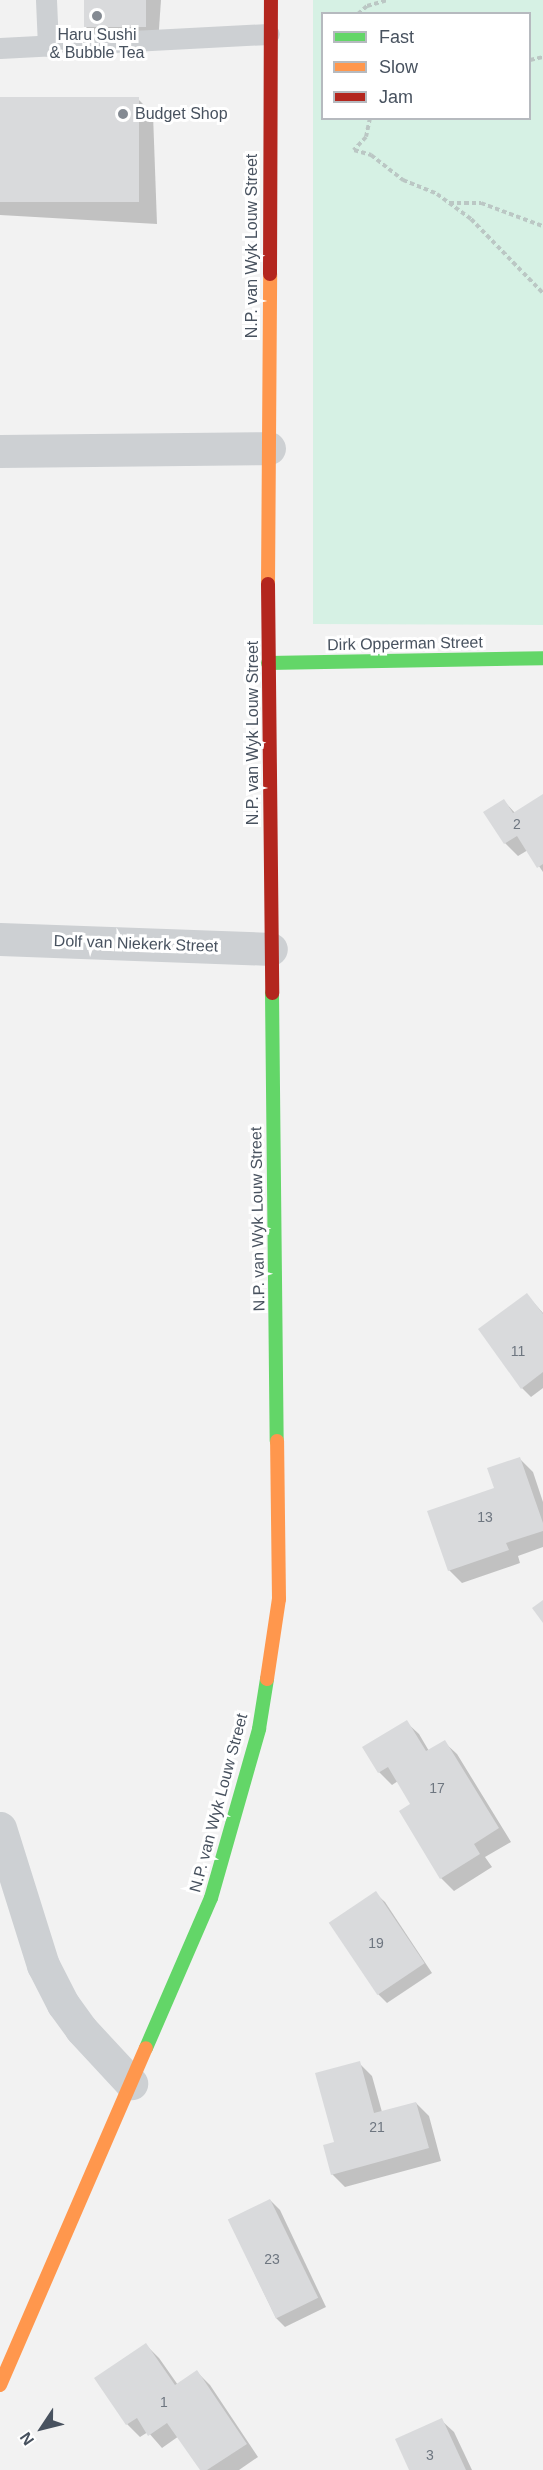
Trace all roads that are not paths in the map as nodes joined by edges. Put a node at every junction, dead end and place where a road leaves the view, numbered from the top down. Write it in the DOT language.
graph roads {
  1 [pos="46,0"];
  2 [pos="271,0"];
  3 [pos="269,34"];
  4 [pos="48,46"];
  5 [pos="0,48"];
  6 [pos="268,448"];
  7 [pos="0,451"];
  8 [pos="543,658"];
  9 [pos="268,663"];
  10 [pos="0,939"];
  11 [pos="271,949"];
  12 [pos="0,1828"];
  13 [pos="131,2083"];
  14 [pos="0,2385"];
  1 -- 4 [label="lane"];
  2 -- 3 [label="street, N.P. van Wyk Louw Street"];
  3 -- 4 [label="lane"];
  3 -- 6 [label="street, N.P. van Wyk Louw Street"];
  4 -- 5 [label="lane"];
  6 -- 7 [label="street"];
  6 -- 9 [label="street, N.P. van Wyk Louw Street"];
  8 -- 9 [label="street, Dirk Opperman Street"];
  9 -- 11 [label="street, N.P. van Wyk Louw Street"];
  10 -- 11 [label="street, Dolf van Niekerk Street"];
  11 -- 13 [label="street, N.P. van Wyk Louw Street"];
  12 -- 13 [label="street"];
  13 -- 14 [label="street, N.P. van Wyk Louw Street"];
}
